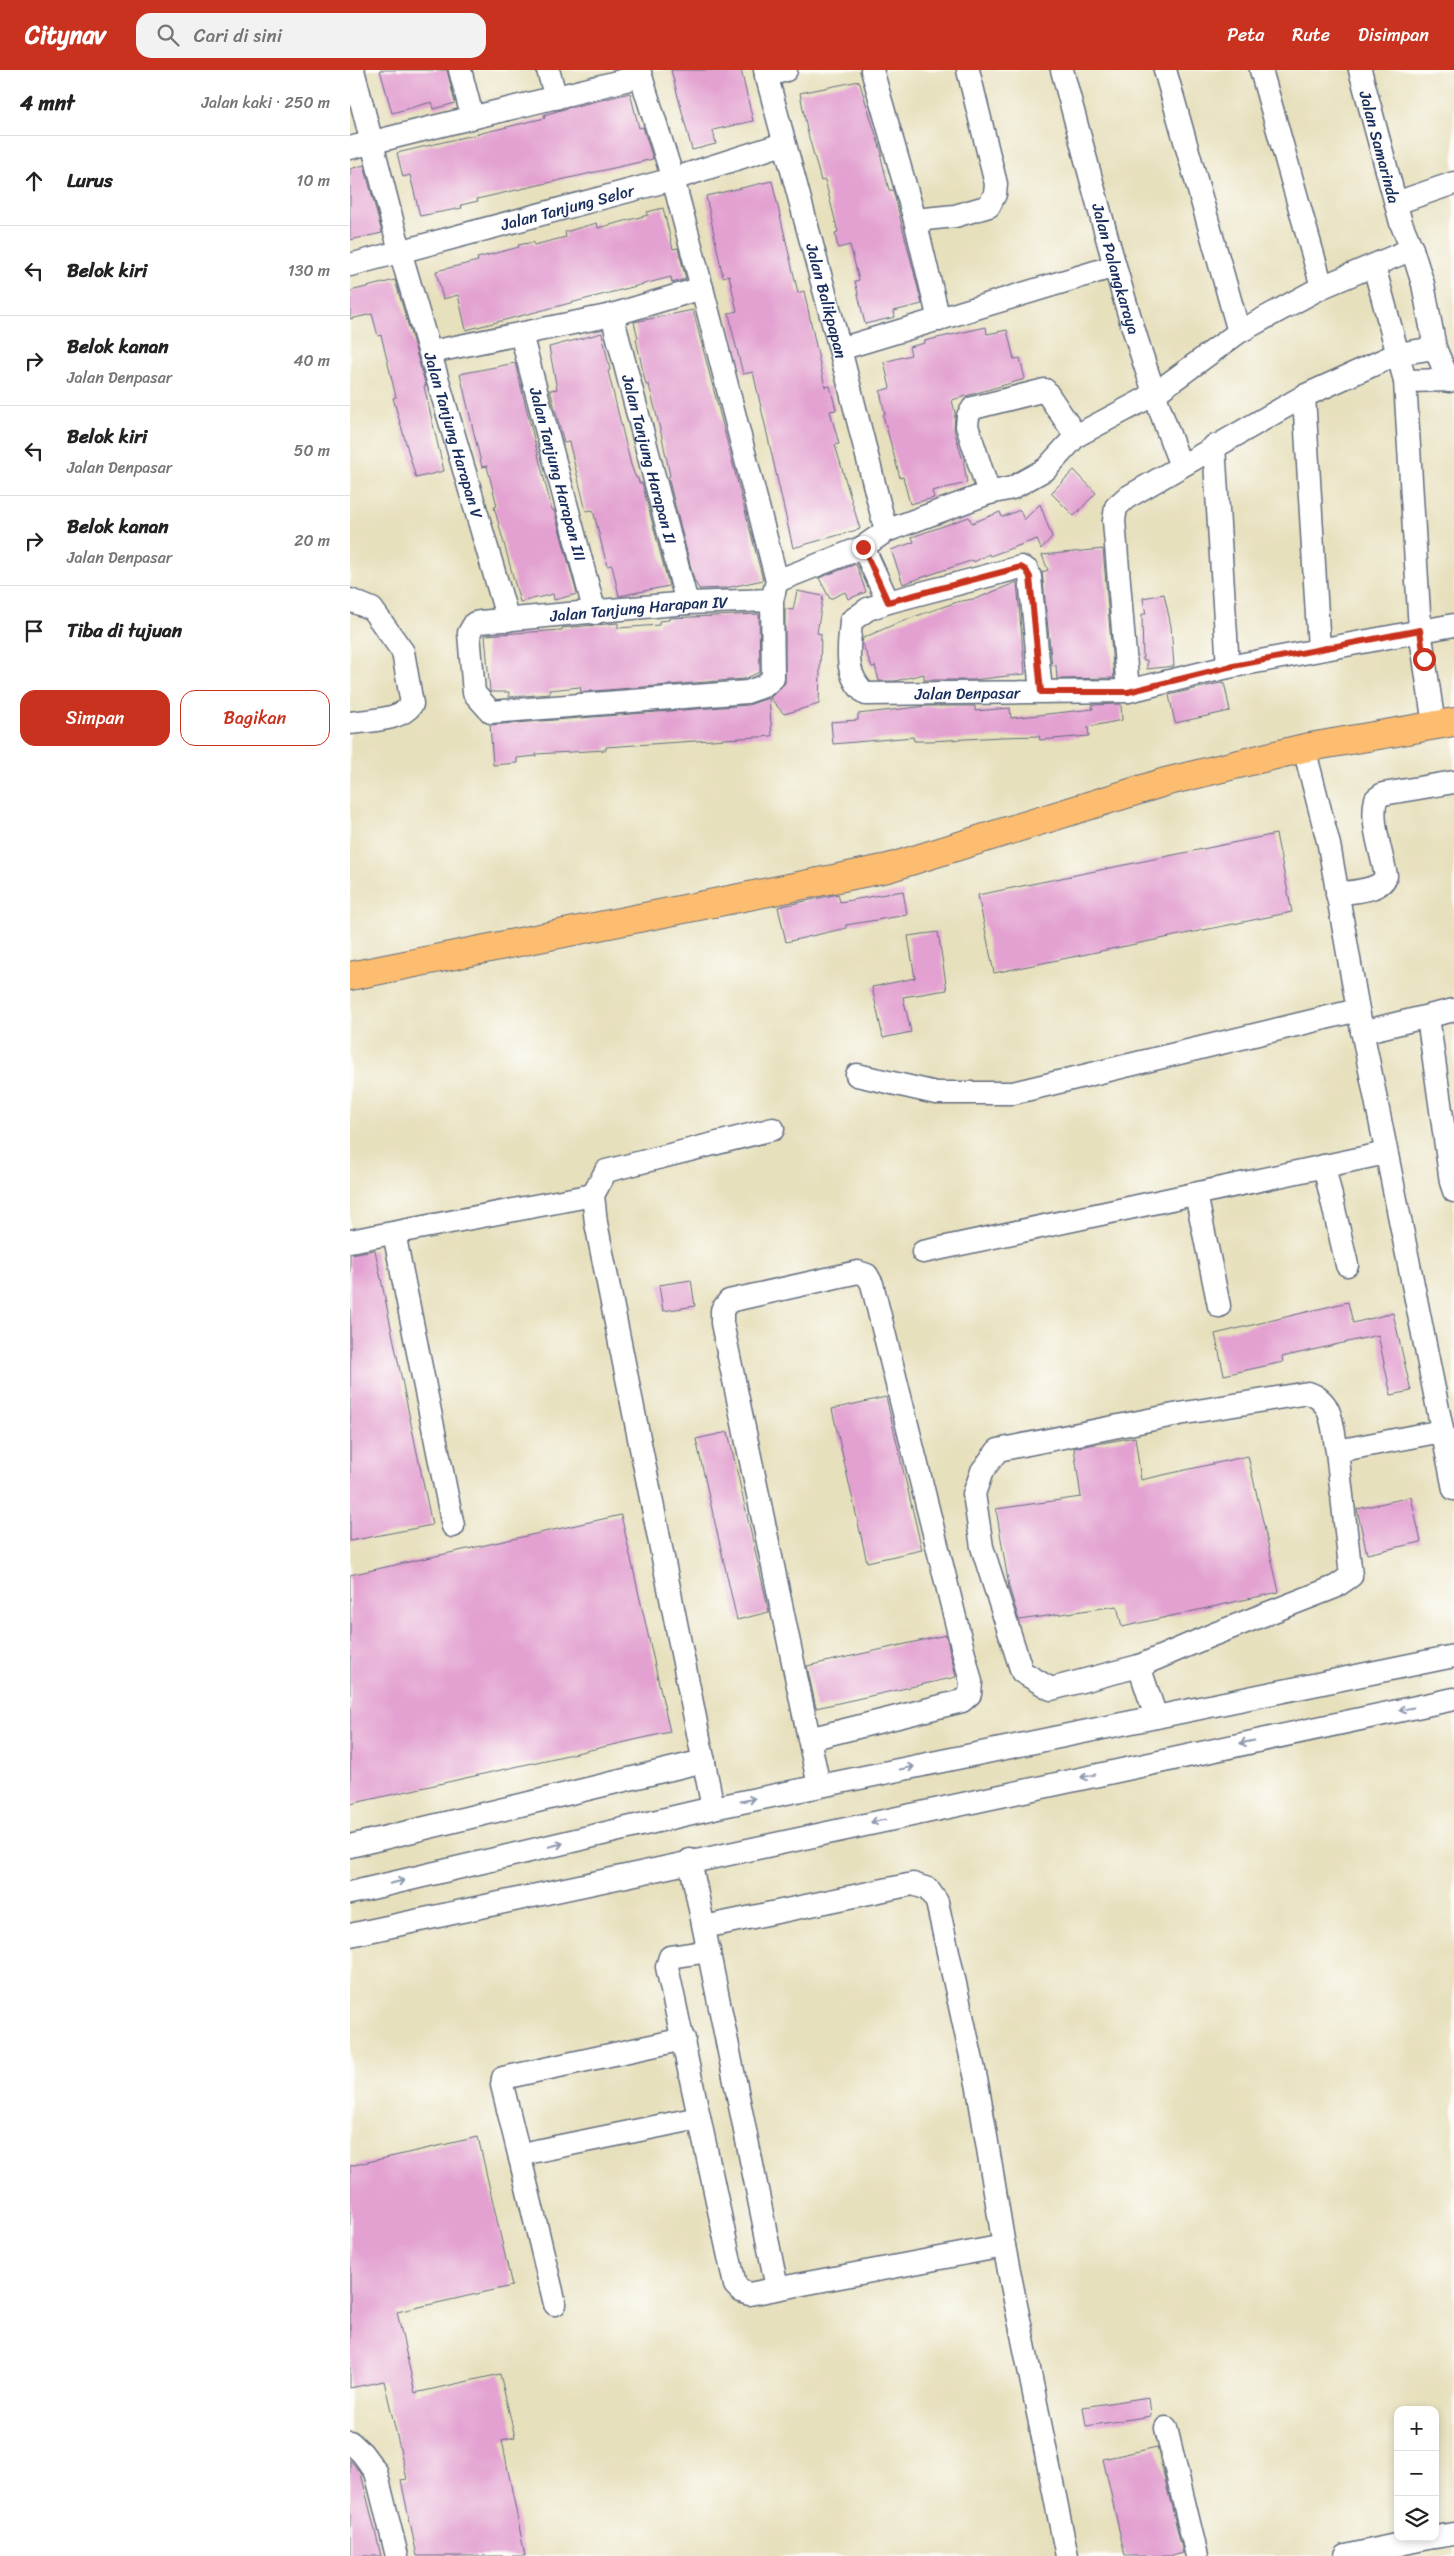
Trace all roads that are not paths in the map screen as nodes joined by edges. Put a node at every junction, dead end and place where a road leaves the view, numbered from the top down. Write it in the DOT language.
graph roads {
  1 [pos="353,70"];
  2 [pos="460,70"];
  3 [pos="548,70"];
  4 [pos="872,70"];
  5 [pos="968,70"];
  6 [pos="1062,70"];
  7 [pos="1165,70"];
  8 [pos="1261,70"];
  9 [pos="1360,70"];
  10 [pos="772,72"];
  11 [pos="640,73"];
  12 [pos="556,98"];
  13 [pos="472,116"];
  14 [pos="373,142"];
  15 [pos="783,144"];
  16 [pos="350,148"];
  17 [pos="672,179"];
  18 [pos="1454,183"];
  19 [pos="1398,213"];
  20 [pos="915,220"];
  21 [pos="1412,249"];
  22 [pos="400,251"];
  23 [pos="350,264"];
  24 [pos="1115,266"];
  25 [pos="1374,266"];
  26 [pos="1322,287"];
  27 [pos="702,288"];
  28 [pos="612,315"];
  29 [pos="939,320"];
  30 [pos="1239,332"];
  31 [pos="521,334"];
  32 [pos="1435,348"];
  33 [pos="840,349"];
  34 [pos="431,352"];
  35 [pos="1397,354"];
  36 [pos="1451,380"];
  37 [pos="1405,381"];
  38 [pos="1153,395"];
  39 [pos="1304,396"];
  40 [pos="1076,436"];
  41 [pos="1214,446"];
  42 [pos="1181,466"];
  43 [pos="989,493"];
  44 [pos="886,531"];
  45 [pos="863,547"];
  46 [pos="774,590"];
  47 [pos="350,600"];
  48 [pos="888,602"];
  49 [pos="687,603"];
  50 [pos="595,613"];
  51 [pos="508,620"];
  52 [pos="1454,625"];
  53 [pos="1420,630"];
  54 [pos="1319,649"];
  55 [pos="1228,667"];
  56 [pos="1041,692"];
  57 [pos="1128,692"];
  58 [pos="350,723"];
  59 [pos="1444,724"];
  60 [pos="1304,748"];
  61 [pos="1454,782"];
  62 [pos="1337,894"];
  63 [pos="350,976"];
  64 [pos="1358,1010"];
  65 [pos="1454,1010"];
  66 [pos="1428,1016"];
  67 [pos="1362,1032"];
  68 [pos="858,1075"];
  69 [pos="773,1129"];
  70 [pos="1386,1153"];
  71 [pos="1324,1166"];
  72 [pos="1454,1191"];
  73 [pos="1196,1194"];
  74 [pos="593,1195"];
  75 [pos="394,1233"];
  76 [pos="350,1241"];
  77 [pos="923,1252"];
  78 [pos="1347,1265"];
  79 [pos="1219,1306"];
  80 [pos="1447,1440"];
  81 [pos="1337,1452"];
  82 [pos="1454,1489"];
  83 [pos="453,1526"];
  84 [pos="1454,1656"];
  85 [pos="1139,1666"];
  86 [pos="1454,1699"];
  87 [pos="1156,1717"];
  88 [pos="809,1739"];
  89 [pos="704,1761"];
  90 [pos="819,1786"];
  91 [pos="714,1808"];
  92 [pos="350,1846"];
  93 [pos="690,1860"];
  94 [pos="350,1893"];
  95 [pos="704,1927"];
  96 [pos="350,1934"];
  97 [pos="709,1951"];
  98 [pos="684,2039"];
  99 [pos="699,2118"];
  100 [pos="520,2158"];
  101 [pos="1004,2246"];
  102 [pos="777,2288"];
  103 [pos="555,2304"];
  104 [pos="1166,2428"];
  105 [pos="350,2442"];
  106 [pos="1454,2534"];
  107 [pos="1431,2542"];
  108 [pos="396,2556"];
  109 [pos="1067,2556"];
  110 [pos="1196,2556"];
  111 [pos="1346,2556"];
  1 -- 14 [label="street, Jalan Tanjung Harapan V"];
  2 -- 13 [label="street"];
  3 -- 12 [label="street"];
  4 -- 20 [label="street"];
  5 -- 20 [label="street"];
  6 -- 24 [label="street, Jalan Palangkaraya"];
  7 -- 30 [label="street"];
  8 -- 26 [label="street"];
  9 -- 19 [label="street, Jalan Samarinda"];
  10 -- 15 [label="street, Jalan Balikpapan"];
  11 -- 12 [label="street"];
  11 -- 17 [label="street"];
  12 -- 13 [label="street"];
  13 -- 14 [label="street"];
  14 -- 16 [label="street"];
  14 -- 22 [label="street, Jalan Tanjung Harapan V"];
  15 -- 17 [label="street, Jalan Tanjung Selor"];
  15 -- 33 [label="street, Jalan Balikpapan"];
  17 -- 22 [label="street, Jalan Tanjung Selor"];
  17 -- 27 [label="street"];
  18 -- 19 [label="street"];
  19 -- 21 [label="street, Jalan Samarinda"];
  20 -- 29 [label="street"];
  21 -- 25 [label="street, Jalan Tanjung Harapan IV"];
  21 -- 32 [label="street, Jalan Samarinda"];
  22 -- 23 [label="street, Jalan Tanjung Selor"];
  22 -- 34 [label="street, Jalan Tanjung Harapan V"];
  24 -- 29 [label="street"];
  24 -- 38 [label="street, Jalan Palangkaraya"];
  25 -- 26 [label="street, Jalan Tanjung Harapan IV"];
  25 -- 35 [label="street"];
  26 -- 30 [label="street, Jalan Tanjung Harapan IV"];
  27 -- 28 [label="street"];
  27 -- 46 [label="street"];
  28 -- 31 [label="street"];
  28 -- 49 [label="street, Jalan Tanjung Harapan II"];
  29 -- 33 [label="street"];
  30 -- 38 [label="street, Jalan Tanjung Harapan IV"];
  31 -- 34 [label="street"];
  31 -- 50 [label="street, Jalan Tanjung Harapan III"];
  32 -- 35 [label="street"];
  32 -- 36 [label="street, Jalan Samarinda"];
  33 -- 44 [label="street, Jalan Balikpapan"];
  34 -- 51 [label="street, Jalan Tanjung Harapan V"];
  35 -- 37 [label="street"];
  35 -- 39 [label="street"];
  36 -- 37 [label="street"];
  37 -- 53 [label="street"];
  38 -- 40 [label="street, Jalan Tanjung Harapan IV"];
  38 -- 42 [label="street, Jalan Palangkaraya"];
  39 -- 41 [label="street"];
  39 -- 54 [label="street"];
  40 -- 43 [label="street, Jalan Tanjung Harapan IV"];
  40 -- 43 [label="street"];
  41 -- 42 [label="street"];
  41 -- 55 [label="street"];
  42 -- 57 [label="street"];
  43 -- 44 [label="street, Jalan Tanjung Harapan IV"];
  44 -- 45 [label="street, Jalan Tanjung Harapan IV"];
  45 -- 46 [label="street, Jalan Tanjung Harapan IV"];
  45 -- 48 [label="street"];
  46 -- 49 [label="street, Jalan Tanjung Harapan IV"];
  46 -- 51 [label="street, Jalan Tanjung Harapan IV"];
  47 -- 58 [label="street"];
  48 -- 56 [label="street, Jalan Denpasar"];
  48 -- 56 [label="street, Jalan Denpasar"];
  49 -- 50 [label="street, Jalan Tanjung Harapan IV"];
  50 -- 51 [label="street, Jalan Tanjung Harapan IV"];
  52 -- 53 [label="street"];
  53 -- 54 [label="street"];
  53 -- 59 [label="street"];
  54 -- 55 [label="street"];
  55 -- 57 [label="street"];
  56 -- 57 [label="street"];
  59 -- 60 [label="main road"];
  60 -- 62 [label="street"];
  60 -- 63 [label="main road"];
  61 -- 62 [label="street"];
  62 -- 64 [label="street"];
  64 -- 67 [label="street"];
  64 -- 68 [label="street"];
  65 -- 66 [label="street"];
  66 -- 67 [label="street"];
  66 -- 72 [label="street"];
  67 -- 70 [label="street"];
  69 -- 74 [label="street"];
  70 -- 71 [label="street"];
  70 -- 80 [label="street"];
  71 -- 73 [label="street"];
  71 -- 78 [label="street"];
  73 -- 77 [label="street"];
  73 -- 79 [label="street"];
  74 -- 75 [label="street"];
  74 -- 89 [label="street"];
  75 -- 76 [label="street"];
  75 -- 83 [label="street"];
  80 -- 81 [label="street"];
  80 -- 82 [label="street"];
  81 -- 85 [label="street"];
  81 -- 85 [label="street"];
  84 -- 87 [label="street"];
  85 -- 87 [label="street"];
  86 -- 93 [label="street, one-way"];
  90 -- 87 [label="street, one-way"];
  88 -- 88 [label="street"];
  88 -- 90 [label="street"];
  89 -- 91 [label="street"];
  89 -- 92 [label="street"];
  91 -- 90 [label="street, one-way"];
  94 -- 91 [label="street, one-way"];
  93 -- 95 [label="street"];
  93 -- 96 [label="street"];
  95 -- 97 [label="street"];
  95 -- 101 [label="street"];
  97 -- 98 [label="street"];
  97 -- 102 [label="street"];
  98 -- 99 [label="street"];
  98 -- 100 [label="street"];
  99 -- 100 [label="street"];
  99 -- 102 [label="street"];
  100 -- 103 [label="street"];
  101 -- 102 [label="street"];
  101 -- 109 [label="street"];
  104 -- 110 [label="street"];
  105 -- 108 [label="street"];
  106 -- 107 [label="street"];
  107 -- 111 [label="street"];
}
